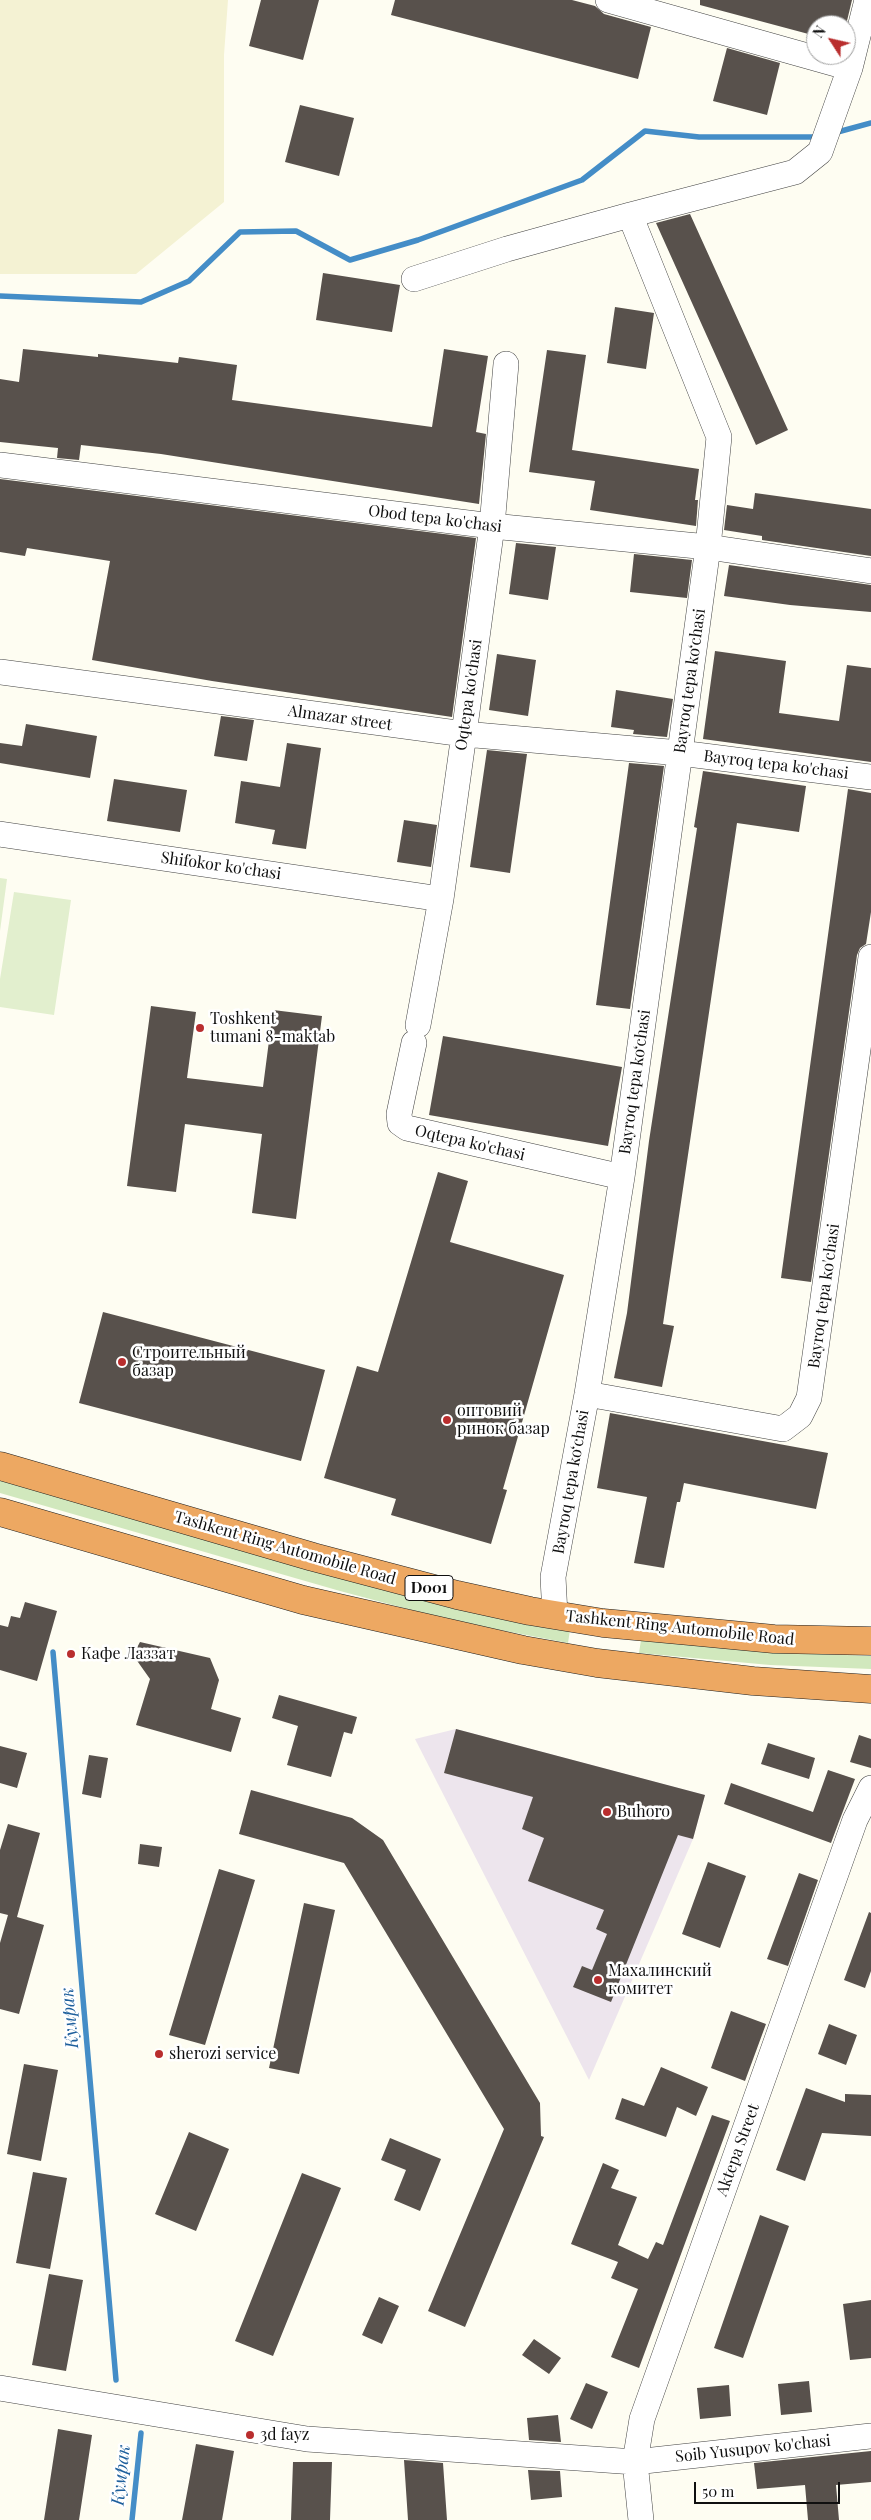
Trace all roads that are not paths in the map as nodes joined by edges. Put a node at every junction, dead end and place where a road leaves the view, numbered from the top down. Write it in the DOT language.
graph roads {
  1 [pos="608,0"];
  2 [pos="867,0"];
  3 [pos="850,68"];
  4 [pos="630,215"];
  5 [pos="414,279"];
  6 [pos="506,364"];
  7 [pos="0,465"];
  8 [pos="492,526"];
  9 [pos="708,547"];
  10 [pos="871,571"];
  11 [pos="0,672"];
  12 [pos="464,734"];
  13 [pos="680,754"];
  14 [pos="871,777"];
  15 [pos="0,834"];
  16 [pos="441,899"];
  17 [pos="871,956"];
  18 [pos="622,1177"];
  19 [pos="587,1394"];
  20 [pos="0,1466"];
  21 [pos="0,1512"];
  22 [pos="555,1615"];
  23 [pos="871,1641"];
  24 [pos="871,1688"];
  25 [pos="871,1788"];
  26 [pos="0,2388"];
  27 [pos="871,2436"];
  28 [pos="636,2462"];
  29 [pos="641,2520"];
  1 -- 3 [label="street"];
  2 -- 3 [label="street"];
  3 -- 4 [label="street"];
  4 -- 5 [label="street"];
  4 -- 9 [label="street, Bayroq tepa koʻchasi"];
  6 -- 8 [label="street, Oqtepa ko'chasi"];
  7 -- 8 [label="street, Obod tepa ko'chasi"];
  8 -- 9 [label="street, Obod tepa ko'chasi"];
  8 -- 12 [label="street, Oqtepa ko'chasi"];
  9 -- 10 [label="street, Obod tepa ko'chasi"];
  9 -- 13 [label="street, Bayroq tepa koʻchasi"];
  11 -- 12 [label="street, Almazar street"];
  12 -- 13 [label="street, Almazar street"];
  12 -- 16 [label="street, Oqtepa ko'chasi"];
  13 -- 14 [label="street, Bayroq tepa ko'chasi"];
  13 -- 18 [label="street, Bayroq tepa koʻchasi"];
  15 -- 16 [label="street, Shifokor ko'chasi"];
  16 -- 18 [label="street, Oqtepa ko'chasi"];
  17 -- 19 [label="street, Bayroq tepa ko'chasi"];
  18 -- 19 [label="street, Bayroq tepa koʻchasi"];
  19 -- 22 [label="street, Bayroq tepa koʻchasi"];
  20 -- 22 [label="highway, Tashkent Ring Automobile Road / D001"];
  21 -- 24 [label="highway, D001"];
  22 -- 23 [label="highway, Tashkent Ring Automobile Road / D001"];
  25 -- 28 [label="street, Aktepa Street"];
  26 -- 28 [label="street, Soib Yusupov ko'chasi"];
  27 -- 28 [label="street, Soib Yusupov ko'chasi"];
  28 -- 29 [label="street, Aktepa Street"];
}
